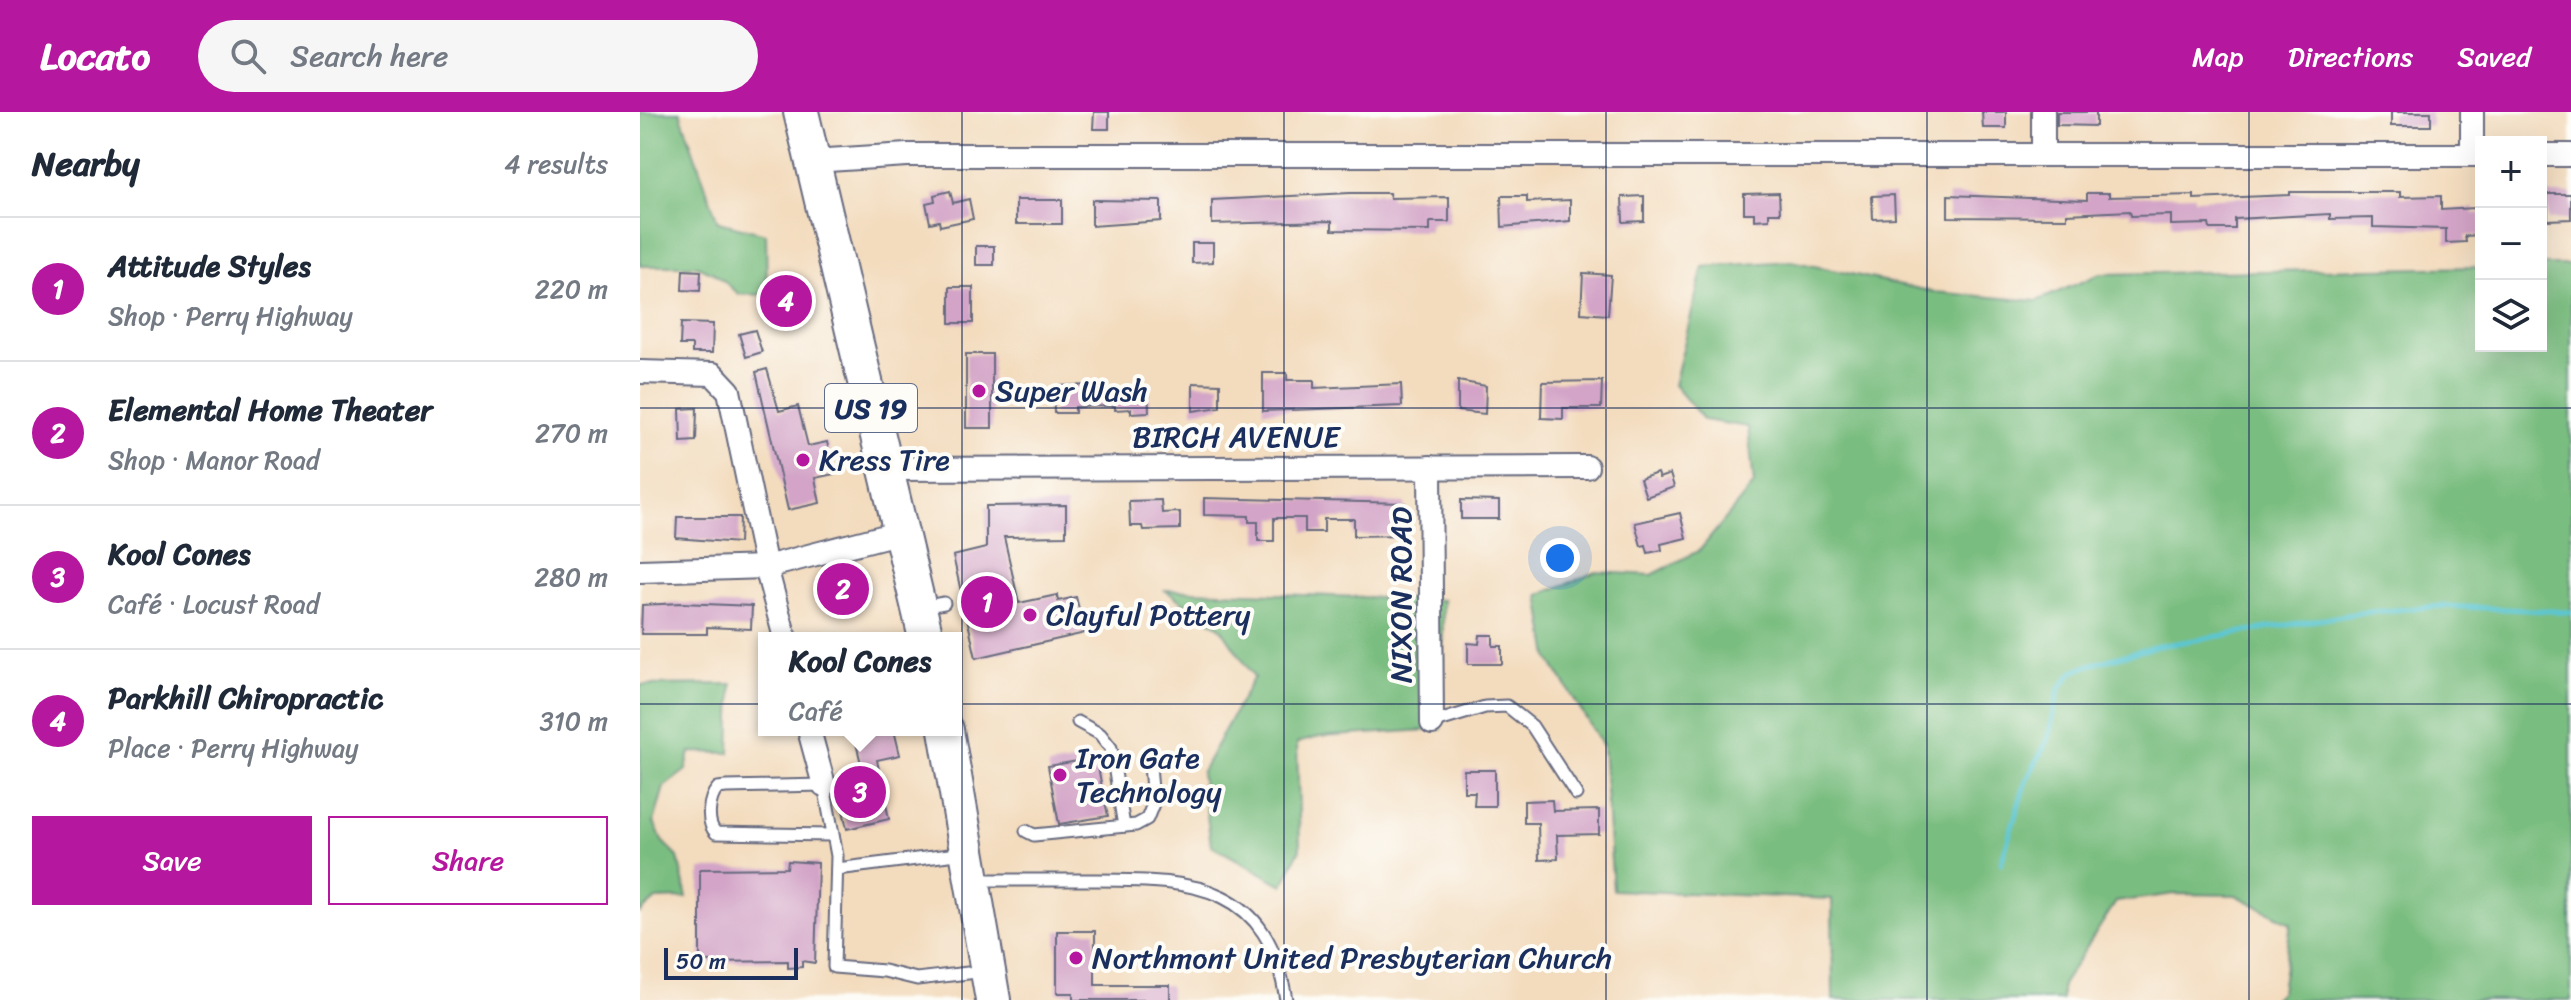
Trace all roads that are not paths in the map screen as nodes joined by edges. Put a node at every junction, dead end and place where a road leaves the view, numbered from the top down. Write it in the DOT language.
graph roads {
  1 [pos="801,112"];
  2 [pos="2043,112"];
  3 [pos="2472,112"];
  4 [pos="2475,144"];
  5 [pos="2043,155"];
  6 [pos="2475,155"];
  7 [pos="2547,155"];
  8 [pos="2571,155"];
  9 [pos="812,161"];
  10 [pos="640,372"];
  11 [pos="1430,467"];
  12 [pos="1587,467"];
  13 [pos="886,469"];
  14 [pos="901,532"];
  15 [pos="766,567"];
  16 [pos="640,571"];
  17 [pos="930,616"];
  18 [pos="783,632"];
  19 [pos="1078,722"];
  20 [pos="1432,723"];
  21 [pos="811,736"];
  22 [pos="947,736"];
  23 [pos="1149,751"];
  24 [pos="824,785"];
  25 [pos="1576,794"];
  26 [pos="1124,826"];
  27 [pos="1026,831"];
  28 [pos="831,835"];
  29 [pos="972,866"];
  30 [pos="837,869"];
  31 [pos="991,985"];
  32 [pos="1286,1000"];
  1 -- 9 [label="main road, US 19"];
  2 -- 5 [label="street"];
  3 -- 4 [label="street"];
  5 -- 6 [label="street"];
  5 -- 9 [label="street"];
  7 -- 8 [label="street"];
  9 -- 13 [label="main road, US 19"];
  10 -- 15 [label="street"];
  11 -- 12 [label="street, BIRCH AVENUE"];
  11 -- 13 [label="street, BIRCH AVENUE"];
  11 -- 20 [label="street, NIXON ROAD"];
  13 -- 14 [label="main road, US 19"];
  14 -- 15 [label="street"];
  14 -- 17 [label="main road, US 19"];
  15 -- 16 [label="street"];
  15 -- 18 [label="street"];
  19 -- 26 [label="lane"];
  20 -- 25 [label="lane"];
  21 -- 24 [label="street"];
  22 -- 29 [label="main road"];
  23 -- 26 [label="lane"];
  24 -- 28 [label="lane"];
  24 -- 28 [label="lane"];
  26 -- 27 [label="lane"];
  28 -- 30 [label="lane"];
  29 -- 30 [label="lane"];
  29 -- 31 [label="main road"];
  29 -- 32 [label="lane"];
  30 -- 31 [label="lane"];
}
